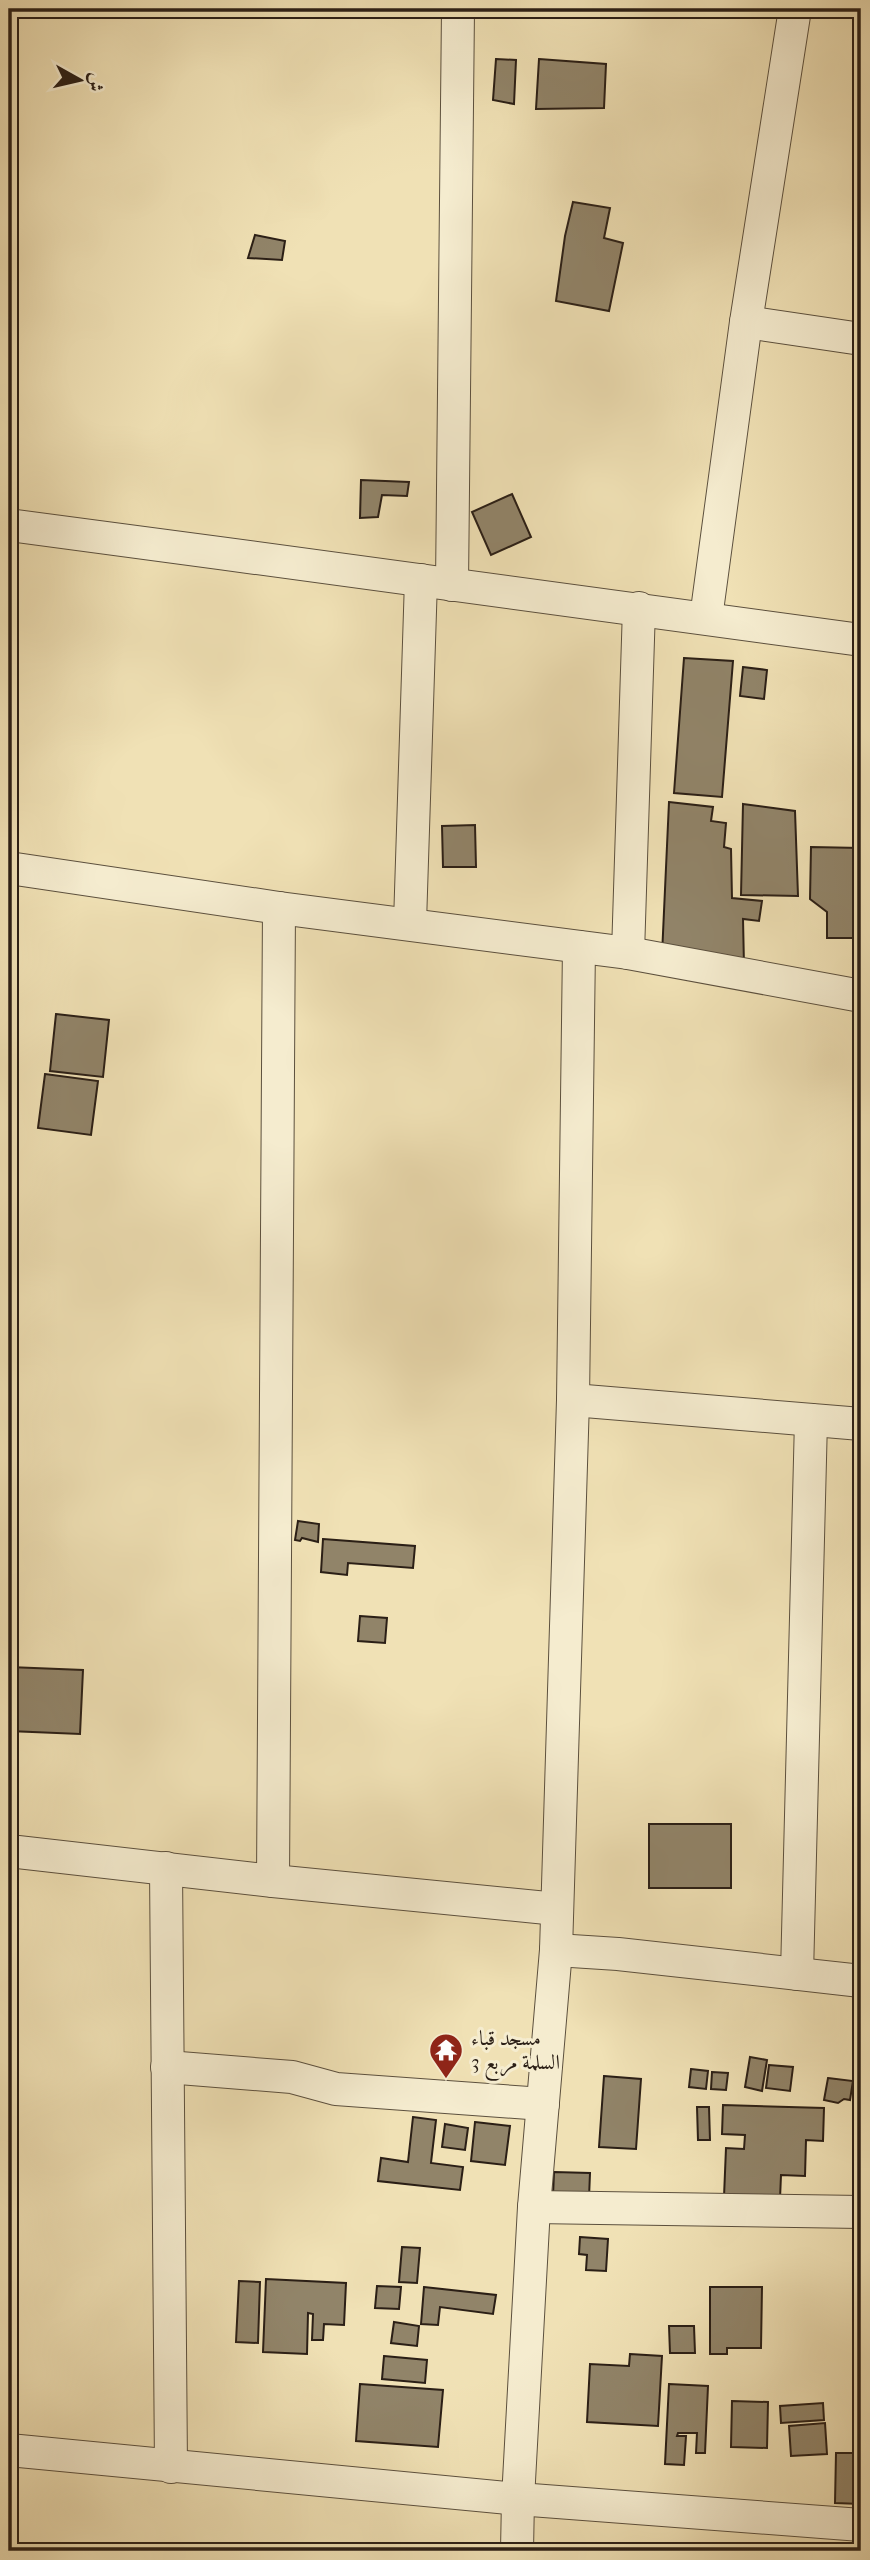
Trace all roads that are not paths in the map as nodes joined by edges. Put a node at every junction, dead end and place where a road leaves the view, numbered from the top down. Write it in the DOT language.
graph roads {
  1 [pos="458,9"];
  2 [pos="795,9"];
  3 [pos="746,322"];
  4 [pos="861,339"];
  5 [pos="9,525"];
  6 [pos="436,583"];
  7 [pos="639,608"];
  8 [pos="706,618"];
  9 [pos="861,640"];
  10 [pos="9,868"];
  11 [pos="279,908"];
  12 [pos="410,923"];
  13 [pos="579,947"];
  14 [pos="628,953"];
  15 [pos="861,996"];
  16 [pos="573,1400"];
  17 [pos="811,1420"];
  18 [pos="861,1424"];
  19 [pos="9,1851"];
  20 [pos="166,1868"];
  21 [pos="273,1881"];
  22 [pos="556,1909"];
  23 [pos="556,1950"];
  24 [pos="797,1974"];
  25 [pos="861,1981"];
  26 [pos="167,2067"];
  27 [pos="543,2104"];
  28 [pos="534,2207"];
  29 [pos="861,2211"];
  30 [pos="9,2450"];
  31 [pos="171,2467"];
  32 [pos="518,2499"];
  33 [pos="861,2525"];
  34 [pos="517,2551"];
  1 -- 6 [label="street"];
  2 -- 3 [label="street"];
  3 -- 4 [label="street"];
  3 -- 8 [label="street"];
  5 -- 6 [label="street"];
  6 -- 7 [label="street"];
  6 -- 12 [label="street"];
  7 -- 8 [label="street"];
  7 -- 14 [label="street"];
  8 -- 9 [label="street"];
  10 -- 11 [label="street"];
  11 -- 12 [label="street"];
  11 -- 21 [label="street"];
  12 -- 13 [label="street"];
  13 -- 14 [label="street"];
  13 -- 16 [label="street"];
  14 -- 15 [label="street"];
  16 -- 17 [label="street"];
  16 -- 22 [label="street"];
  17 -- 18 [label="street"];
  17 -- 24 [label="street"];
  19 -- 20 [label="street"];
  20 -- 21 [label="street"];
  20 -- 26 [label="street"];
  21 -- 22 [label="street"];
  22 -- 23 [label="street"];
  23 -- 24 [label="street"];
  23 -- 27 [label="street"];
  24 -- 25 [label="street"];
  26 -- 27 [label="street"];
  26 -- 31 [label="street"];
  27 -- 28 [label="street"];
  28 -- 29 [label="street"];
  28 -- 32 [label="street"];
  30 -- 31 [label="street"];
  31 -- 32 [label="street"];
  32 -- 33 [label="street"];
  32 -- 34 [label="street"];
}
